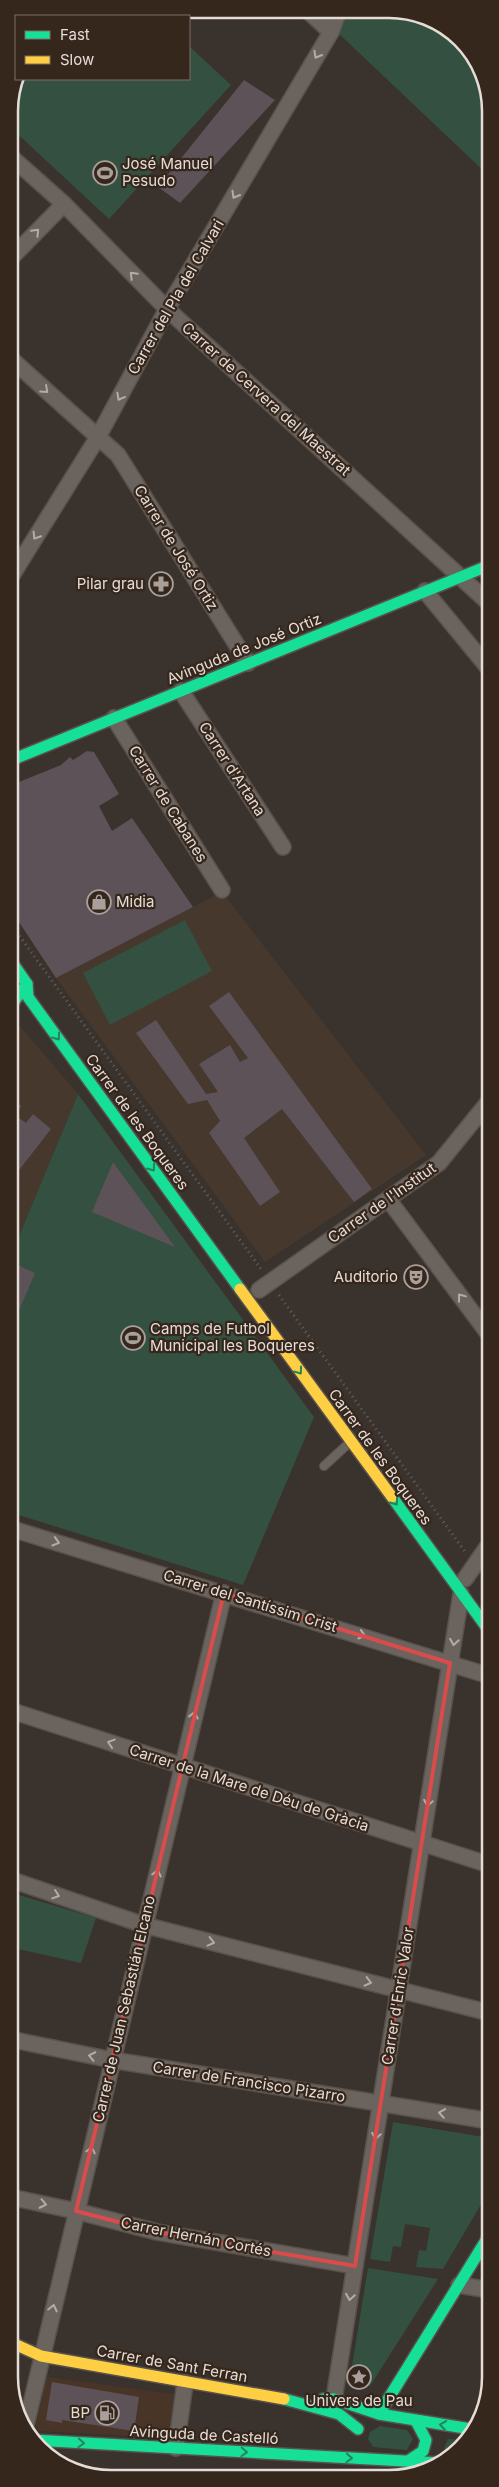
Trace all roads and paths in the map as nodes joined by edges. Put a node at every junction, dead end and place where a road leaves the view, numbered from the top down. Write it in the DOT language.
graph roads {
  1 [pos="316,18"];
  2 [pos="336,18"];
  3 [pos="331,32"];
  4 [pos="18,163"];
  5 [pos="64,204"];
  6 [pos="18,251"];
  7 [pos="167,310"];
  8 [pos="18,365"];
  9 [pos="98,437"];
  10 [pos="18,566"];
  11 [pos="482,569"];
  12 [pos="462,577"];
  13 [pos="425,591"];
  14 [pos="482,596"];
  15 [pos="482,660"];
  16 [pos="248,663"];
  17 [pos="181,691"];
  18 [pos="114,718"];
  19 [pos="18,757"];
  20 [pos="283,847"];
  21 [pos="222,890"];
  22 [pos="18,935"];
  23 [pos="18,971"];
  24 [pos="27,984"];
  25 [pos="39,990"];
  26 [pos="18,996"];
  27 [pos="58,1002"];
  28 [pos="482,1110"];
  29 [pos="388,1199"];
  30 [pos="256,1292"];
  31 [pos="481,1325"];
  32 [pos="350,1441"];
  33 [pos="324,1466"];
  34 [pos="426,1524"];
  35 [pos="18,1531"];
  36 [pos="481,1555"];
  37 [pos="465,1579"];
  38 [pos="224,1593"];
  39 [pos="462,1594"];
  40 [pos="481,1601"];
  41 [pos="481,1620"];
  42 [pos="450,1663"];
  43 [pos="481,1673"];
  44 [pos="18,1713"];
  45 [pos="182,1766"];
  46 [pos="422,1845"];
  47 [pos="481,1862"];
  48 [pos="18,1882"];
  49 [pos="144,1925"];
  50 [pos="399,1990"];
  51 [pos="481,2011"];
  52 [pos="18,2041"];
  53 [pos="112,2060"];
  54 [pos="381,2103"];
  55 [pos="481,2120"];
  56 [pos="18,2199"];
  57 [pos="76,2211"];
  58 [pos="481,2249"];
  59 [pos="355,2266"];
  60 [pos="459,2285"];
  61 [pos="481,2289"];
  62 [pos="18,2346"];
  63 [pos="42,2356"];
  64 [pos="18,2358"];
  65 [pos="185,2383"];
  66 [pos="334,2399"];
  67 [pos="298,2401"];
  68 [pos="380,2414"];
  69 [pos="27,2419"];
  70 [pos="416,2421"];
  71 [pos="466,2428"];
  72 [pos="358,2429"];
  73 [pos="44,2441"];
  74 [pos="176,2448"];
  75 [pos="374,2459"];
  76 [pos="408,2461"];
  77 [pos="424,2462"];
  1 -- 3 [label="street"];
  2 -- 3 [label="street, Carrer del Pla del Calvari"];
  3 -- 7 [label="street, Carrer del Pla del Calvari, one-way"];
  4 -- 5 [label="street, Carrer de Cervera del Maestrat"];
  6 -- 5 [label="street, one-way"];
  7 -- 5 [label="street, Carrer de Cervera del Maestrat, one-way"];
  7 -- 9 [label="street, Carrer del Pla del Calvari, one-way"];
  7 -- 12 [label="street, Carrer de Cervera del Maestrat"];
  8 -- 9 [label="street, Carrer de José Ortiz, one-way"];
  9 -- 10 [label="street, Carrer del Pla del Calvari, one-way"];
  9 -- 16 [label="street, Carrer de José Ortiz"];
  11 -- 12 [label="street, Avinguda de José Ortiz"];
  12 -- 13 [label="street, Avinguda de José Ortiz"];
  12 -- 14 [label="street, Carrer de Cervera del Maestrat"];
  13 -- 15 [label="street"];
  13 -- 16 [label="street, Avinguda de José Ortiz"];
  16 -- 17 [label="street, Avinguda de José Ortiz"];
  17 -- 18 [label="street, Avinguda de José Ortiz"];
  17 -- 20 [label="street, Carrer d'Artana"];
  18 -- 19 [label="street, Avinguda de José Ortiz"];
  18 -- 21 [label="street, Carrer de Cabanes"];
  22 -- 27 [label="path"];
  23 -- 24 [label="street, Carrer de les Boqueres"];
  24 -- 25 [label="street, Carrer de les Boqueres"];
  24 -- 26 [label="street"];
  24 -- 30 [label="street, Carrer de les Boqueres, one-way"];
  28 -- 29 [label="street, Carrer de l'Institut"];
  29 -- 30 [label="street, Carrer de l'Institut"];
  31 -- 29 [label="street, one-way"];
  30 -- 32 [label="street, Carrer de les Boqueres, one-way"];
  32 -- 33 [label="lane"];
  32 -- 39 [label="street, Carrer de les Boqueres, one-way"];
  34 -- 37 [label="street, Carrer de les Boqueres"];
  35 -- 38 [label="street, Carrer del Santíssim Crist, one-way"];
  36 -- 37 [label="street"];
  37 -- 40 [label="street, Carrer de les Boqueres"];
  38 -- 42 [label="street, Carrer del Santíssim Crist, one-way"];
  45 -- 38 [label="street, Carrer de Juan Sebastián Elcano, one-way"];
  39 -- 41 [label="street, Carrer de les Boqueres"];
  39 -- 42 [label="street, Carrer d'Enric Valor, one-way"];
  42 -- 43 [label="street, Carrer del Santíssim Crist"];
  42 -- 46 [label="street, Carrer d'Enric Valor, one-way"];
  45 -- 44 [label="street, Carrer de la Mare de Déu de Gràcia, one-way"];
  45 -- 46 [label="street, Carrer de la Mare de Déu de Gràcia"];
  49 -- 45 [label="street, Carrer de Juan Sebastián Elcano, one-way"];
  46 -- 47 [label="street, Carrer de la Mare de Déu de Gràcia"];
  46 -- 50 [label="street, Carrer d'Enric Valor"];
  48 -- 49 [label="street, one-way"];
  49 -- 50 [label="street, one-way"];
  49 -- 53 [label="street, Carrer de Juan Sebastián Elcano"];
  50 -- 51 [label="street"];
  50 -- 54 [label="street, Carrer d'Enric Valor"];
  53 -- 52 [label="street, Carrer de Francisco Pizarro, one-way"];
  53 -- 54 [label="street, Carrer de Francisco Pizarro"];
  57 -- 53 [label="street, Carrer de Juan Sebastián Elcano, one-way"];
  55 -- 54 [label="street, Carrer de Francisco Pizarro, one-way"];
  54 -- 59 [label="street, Carrer d'Enric Valor, one-way"];
  56 -- 57 [label="street, Carrer Hernán Cortés, one-way"];
  57 -- 59 [label="street, Carrer Hernán Cortés"];
  63 -- 57 [label="street, Carrer de Juan Sebastián Elcano, one-way"];
  58 -- 60 [label="street"];
  59 -- 66 [label="street, Carrer d'Enric Valor, one-way"];
  60 -- 61 [label="street"];
  60 -- 68 [label="street"];
  62 -- 63 [label="street, Carrer de Sant Ferran"];
  63 -- 64 [label="street, Carrer de Sant Ferran"];
  63 -- 65 [label="street, Carrer de Sant Ferran"];
  63 -- 69 [label="street, Carrer de Juan Sebastián Elcano"];
  65 -- 67 [label="street, Carrer de Sant Ferran"];
  65 -- 74 [label="street"];
  66 -- 67 [label="street, Carrer de Sant Ferran"];
  66 -- 68 [label="street, Carrer de Sant Ferran"];
  67 -- 72 [label="street, Carrer de Sant Ferran"];
  68 -- 70 [label="street"];
  68 -- 72 [label="street"];
  71 -- 70 [label="street, one-way"];
  70 -- 76 [label="street"];
  72 -- 75 [label="street"];
  73 -- 74 [label="street, Avinguda de Castelló, one-way"];
  74 -- 75 [label="street, Avinguda de Castelló, one-way"];
  75 -- 76 [label="street"];
  76 -- 77 [label="street"];
}
